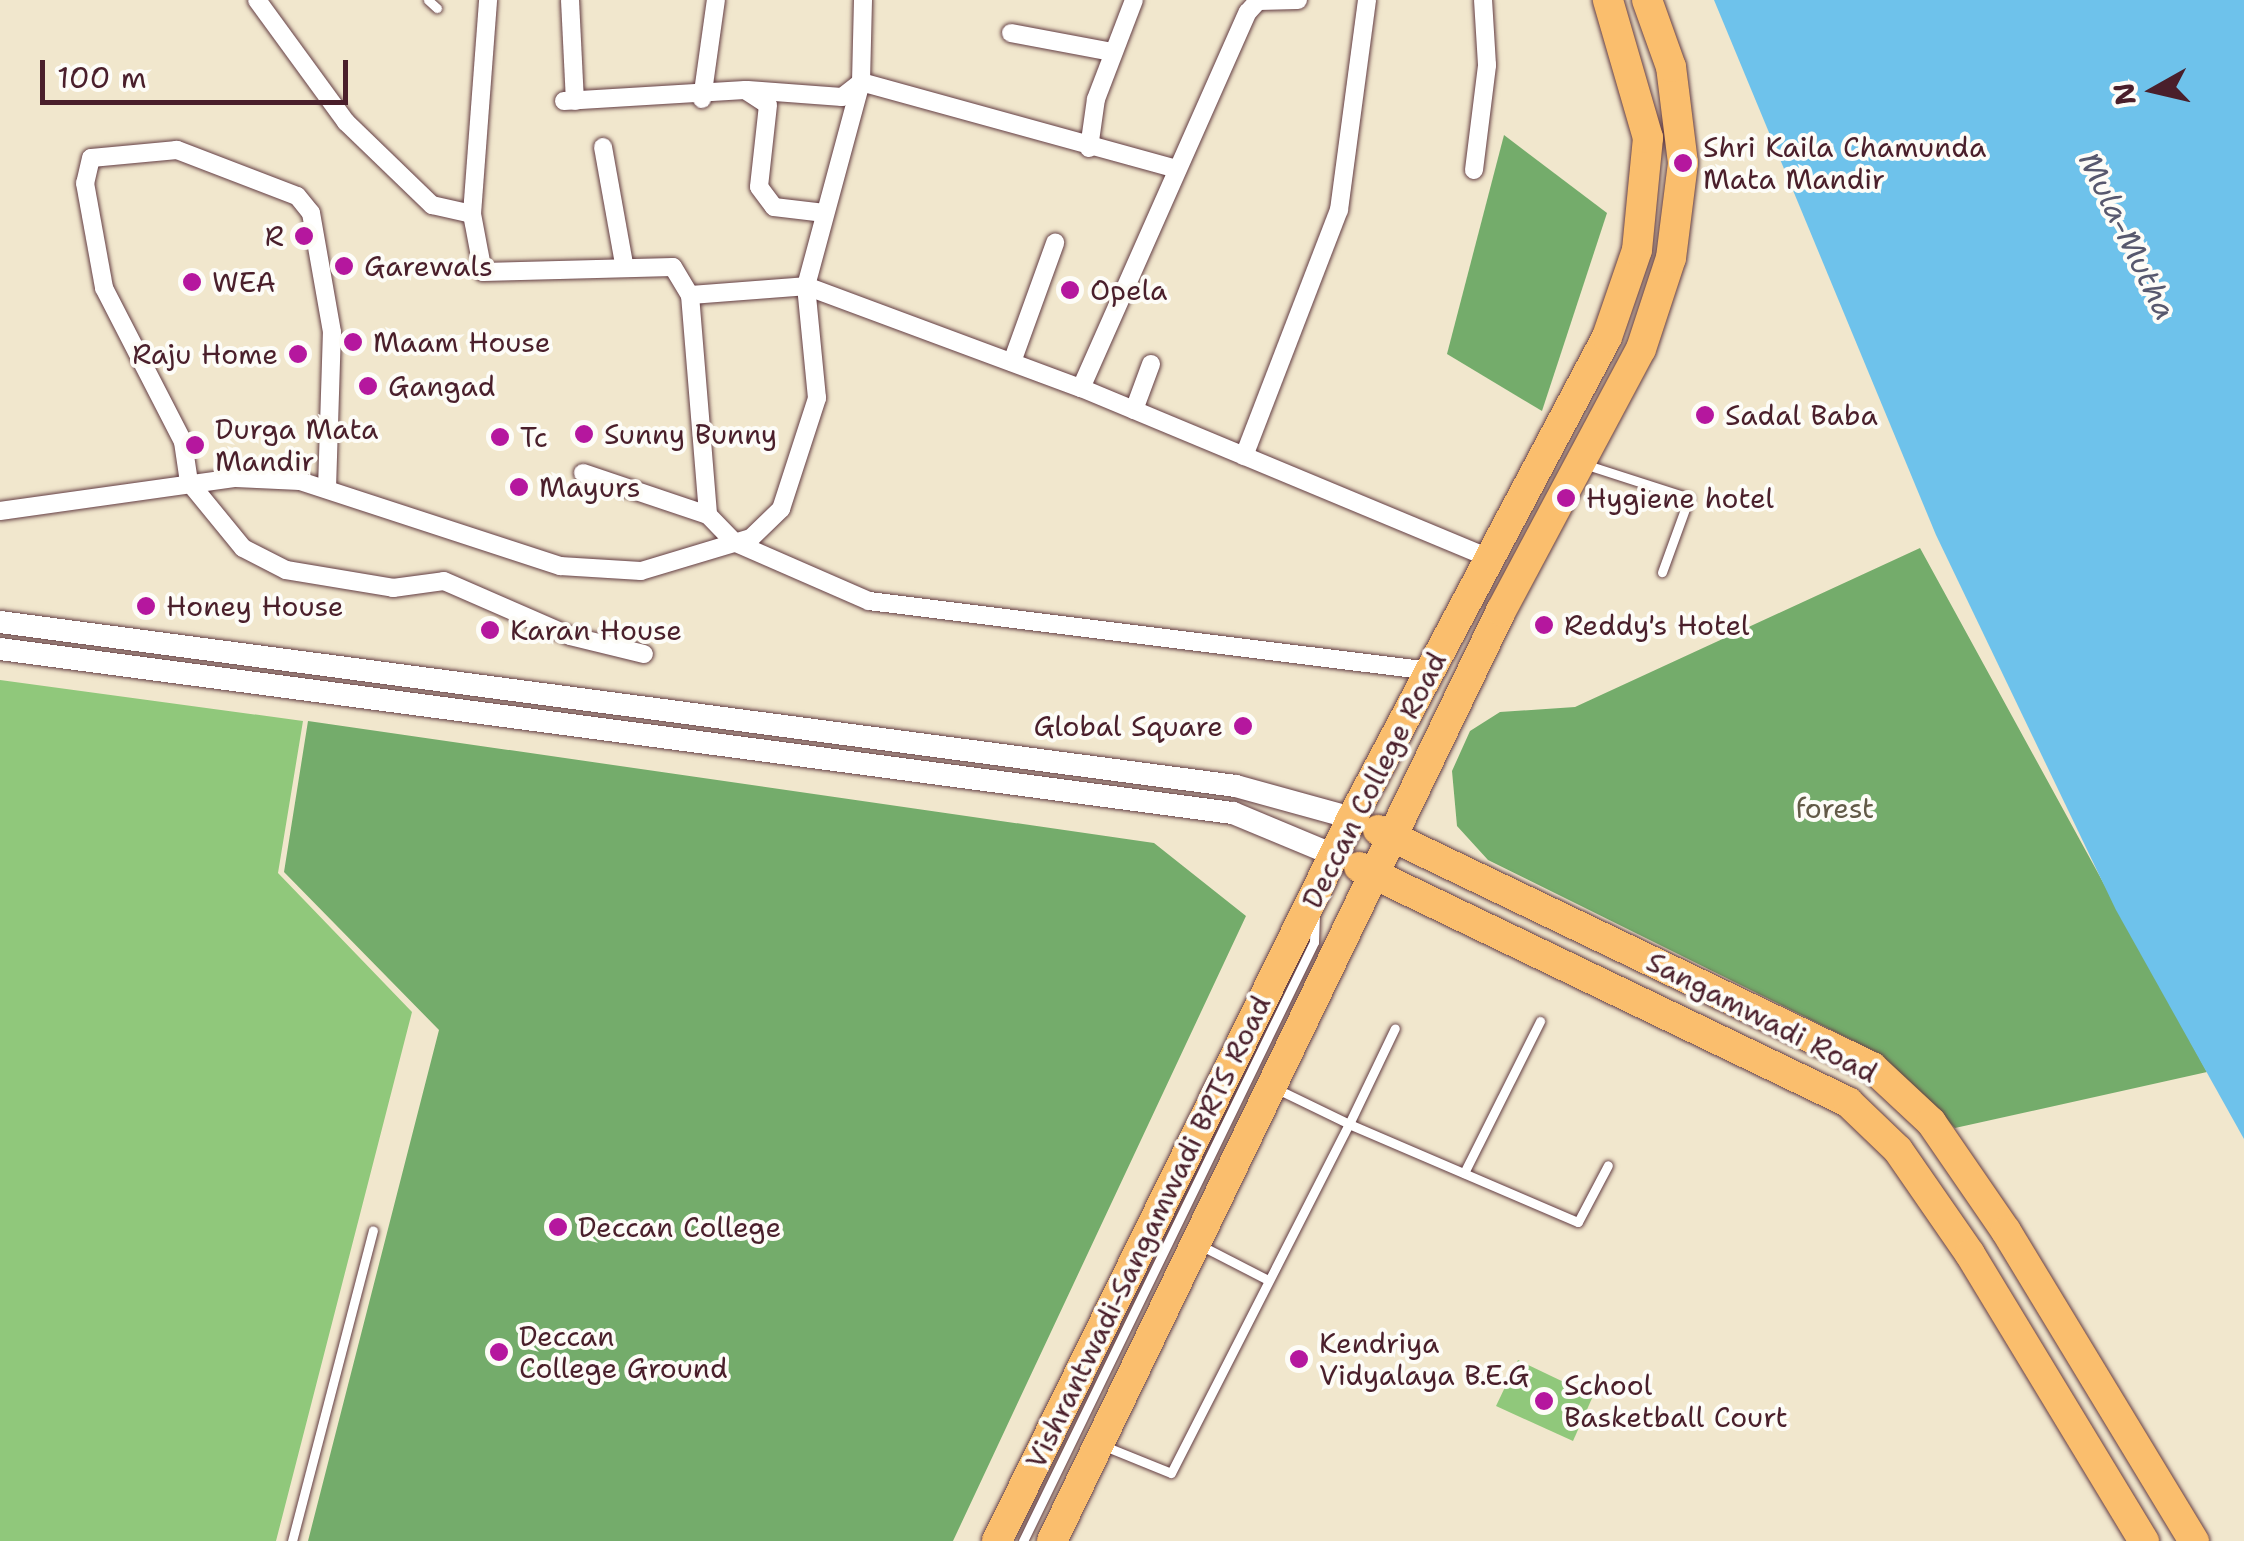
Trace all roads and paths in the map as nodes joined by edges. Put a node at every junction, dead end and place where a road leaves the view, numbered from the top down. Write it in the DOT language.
graph roads {
  1 [pos="258,0"];
  2 [pos="428,0"];
  3 [pos="488,0"];
  4 [pos="570,0"];
  5 [pos="716,0"];
  6 [pos="863,0"];
  7 [pos="1134,0"];
  8 [pos="1298,0"];
  9 [pos="1368,0"];
  10 [pos="1483,0"];
  11 [pos="1608,0"];
  12 [pos="1648,0"];
  13 [pos="437,8"];
  14 [pos="1011,33"];
  15 [pos="1113,52"];
  16 [pos="861,82"];
  17 [pos="745,90"];
  18 [pos="702,99"];
  19 [pos="604,146"];
  20 [pos="1089,148"];
  21 [pos="1177,170"];
  22 [pos="1474,170"];
  23 [pos="472,214"];
  24 [pos="826,214"];
  25 [pos="1054,243"];
  26 [pos="624,264"];
  27 [pos="806,286"];
  28 [pos="690,295"];
  29 [pos="1012,362"];
  30 [pos="1151,364"];
  31 [pos="1081,388"];
  32 [pos="1134,410"];
  33 [pos="1244,456"];
  34 [pos="1580,463"];
  35 [pos="583,473"];
  36 [pos="189,482"];
  37 [pos="327,489"];
  38 [pos="0,511"];
  39 [pos="708,516"];
  40 [pos="734,542"];
  41 [pos="1490,558"];
  42 [pos="1662,572"];
  43 [pos="0,622"];
  44 [pos="0,649"];
  45 [pos="644,654"];
  46 [pos="1430,671"];
  47 [pos="1352,818"];
  48 [pos="1393,837"];
  49 [pos="1334,855"];
  50 [pos="1374,874"];
  51 [pos="1316,891"];
  52 [pos="1352,920"];
  53 [pos="1314,942"];
  54 [pos="1540,1020"];
  55 [pos="1395,1028"];
  56 [pos="1272,1086"];
  57 [pos="1350,1124"];
  58 [pos="1608,1165"];
  59 [pos="1464,1173"];
  60 [pos="373,1230"];
  61 [pos="1196,1244"];
  62 [pos="1266,1279"];
  63 [pos="1100,1444"];
  64 [pos="292,1541"];
  65 [pos="997,1541"];
  66 [pos="1023,1541"];
  67 [pos="1052,1541"];
  68 [pos="2144,1541"];
  69 [pos="2194,1541"];
  1 -- 23 [label="street"];
  2 -- 13 [label="lane"];
  3 -- 23 [label="street"];
  4 -- 18 [label="street"];
  5 -- 18 [label="street"];
  6 -- 16 [label="street"];
  7 -- 15 [label="street"];
  8 -- 21 [label="street"];
  9 -- 33 [label="street"];
  10 -- 22 [label="street"];
  11 -- 41 [label="main road, Deccan College Road"];
  12 -- 34 [label="main road, Deccan College Road"];
  14 -- 15 [label="street"];
  15 -- 20 [label="street"];
  16 -- 17 [label="street"];
  16 -- 20 [label="street"];
  16 -- 24 [label="street"];
  17 -- 18 [label="street"];
  17 -- 24 [label="street"];
  19 -- 26 [label="street"];
  20 -- 21 [label="street"];
  21 -- 31 [label="street"];
  23 -- 26 [label="street"];
  24 -- 27 [label="street"];
  25 -- 29 [label="street"];
  26 -- 28 [label="street"];
  27 -- 28 [label="street"];
  27 -- 29 [label="street"];
  27 -- 40 [label="street"];
  28 -- 39 [label="street"];
  29 -- 31 [label="street"];
  30 -- 32 [label="street"];
  31 -- 32 [label="street"];
  32 -- 33 [label="street"];
  33 -- 41 [label="street"];
  34 -- 42 [label="lane"];
  34 -- 48 [label="main road, Deccan College Road"];
  35 -- 39 [label="street"];
  36 -- 37 [label="street"];
  36 -- 37 [label="street"];
  36 -- 38 [label="street"];
  36 -- 45 [label="street"];
  37 -- 40 [label="street"];
  39 -- 40 [label="street"];
  40 -- 46 [label="street"];
  41 -- 46 [label="main road, Deccan College Road"];
  43 -- 47 [label="street"];
  44 -- 49 [label="street"];
  46 -- 47 [label="main road, Deccan College Road"];
  47 -- 48 [label="main road, Sangamwadi Road"];
  47 -- 49 [label="main road, Deccan College Road"];
  48 -- 50 [label="main road, Deccan College Road"];
  48 -- 69 [label="main road, Sangamwadi Road"];
  49 -- 50 [label="main road, Sangamwadi Road"];
  49 -- 51 [label="main road, Deccan College Road"];
  50 -- 52 [label="main road, Deccan College Road"];
  50 -- 68 [label="main road, Sangamwadi Road"];
  51 -- 53 [label="lane"];
  51 -- 65 [label="main road, Deccan College Road"];
  52 -- 53 [label="lane"];
  52 -- 56 [label="main road, Deccan College Road"];
  53 -- 66 [label="lane, Vishrantwadi-Sangamwadi BRTS Road"];
  54 -- 59 [label="lane"];
  55 -- 57 [label="lane"];
  56 -- 57 [label="lane"];
  56 -- 61 [label="main road, Deccan College Road"];
  57 -- 59 [label="lane"];
  57 -- 62 [label="lane"];
  58 -- 59 [label="lane"];
  60 -- 64 [label="lane"];
  61 -- 62 [label="lane"];
  61 -- 63 [label="main road, Deccan College Road"];
  62 -- 63 [label="lane"];
  63 -- 67 [label="main road, Deccan College Road"];
}
